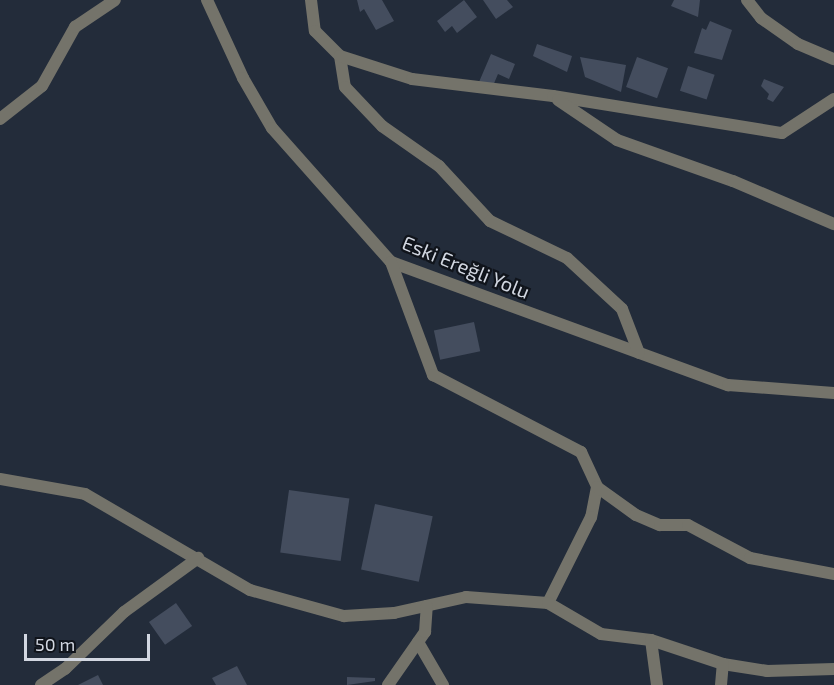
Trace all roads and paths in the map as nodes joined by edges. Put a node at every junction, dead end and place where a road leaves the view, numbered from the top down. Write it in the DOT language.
graph roads {
  1 [pos="115,0"];
  2 [pos="207,0"];
  3 [pos="311,0"];
  4 [pos="747,0"];
  5 [pos="340,56"];
  6 [pos="834,59"];
  7 [pos="553,96"];
  8 [pos="834,99"];
  9 [pos="0,119"];
  10 [pos="834,224"];
  11 [pos="391,262"];
  12 [pos="639,353"];
  13 [pos="834,393"];
  14 [pos="0,479"];
  15 [pos="597,487"];
  16 [pos="198,558"];
  17 [pos="834,574"];
  18 [pos="548,603"];
  19 [pos="427,606"];
  20 [pos="651,640"];
  21 [pos="418,642"];
  22 [pos="723,664"];
  23 [pos="834,669"];
  24 [pos="41,685"];
  25 [pos="388,685"];
  26 [pos="442,685"];
  27 [pos="657,685"];
  28 [pos="721,685"];
  1 -- 9 [label="street"];
  2 -- 11 [label="street, Eski Ereğli Yolu"];
  3 -- 5 [label="street"];
  4 -- 6 [label="street"];
  5 -- 7 [label="street"];
  5 -- 12 [label="street"];
  7 -- 8 [label="street"];
  7 -- 10 [label="street"];
  11 -- 12 [label="street, Eski Ereğli Yolu"];
  11 -- 15 [label="street"];
  12 -- 13 [label="street, Eski Ereğli Yolu"];
  14 -- 16 [label="street"];
  15 -- 17 [label="street"];
  15 -- 18 [label="street"];
  16 -- 19 [label="street"];
  16 -- 24 [label="street"];
  18 -- 19 [label="street"];
  18 -- 20 [label="street"];
  19 -- 21 [label="street"];
  20 -- 22 [label="street"];
  20 -- 27 [label="street"];
  21 -- 25 [label="street"];
  21 -- 26 [label="street"];
  22 -- 23 [label="street"];
  22 -- 28 [label="street"];
}
